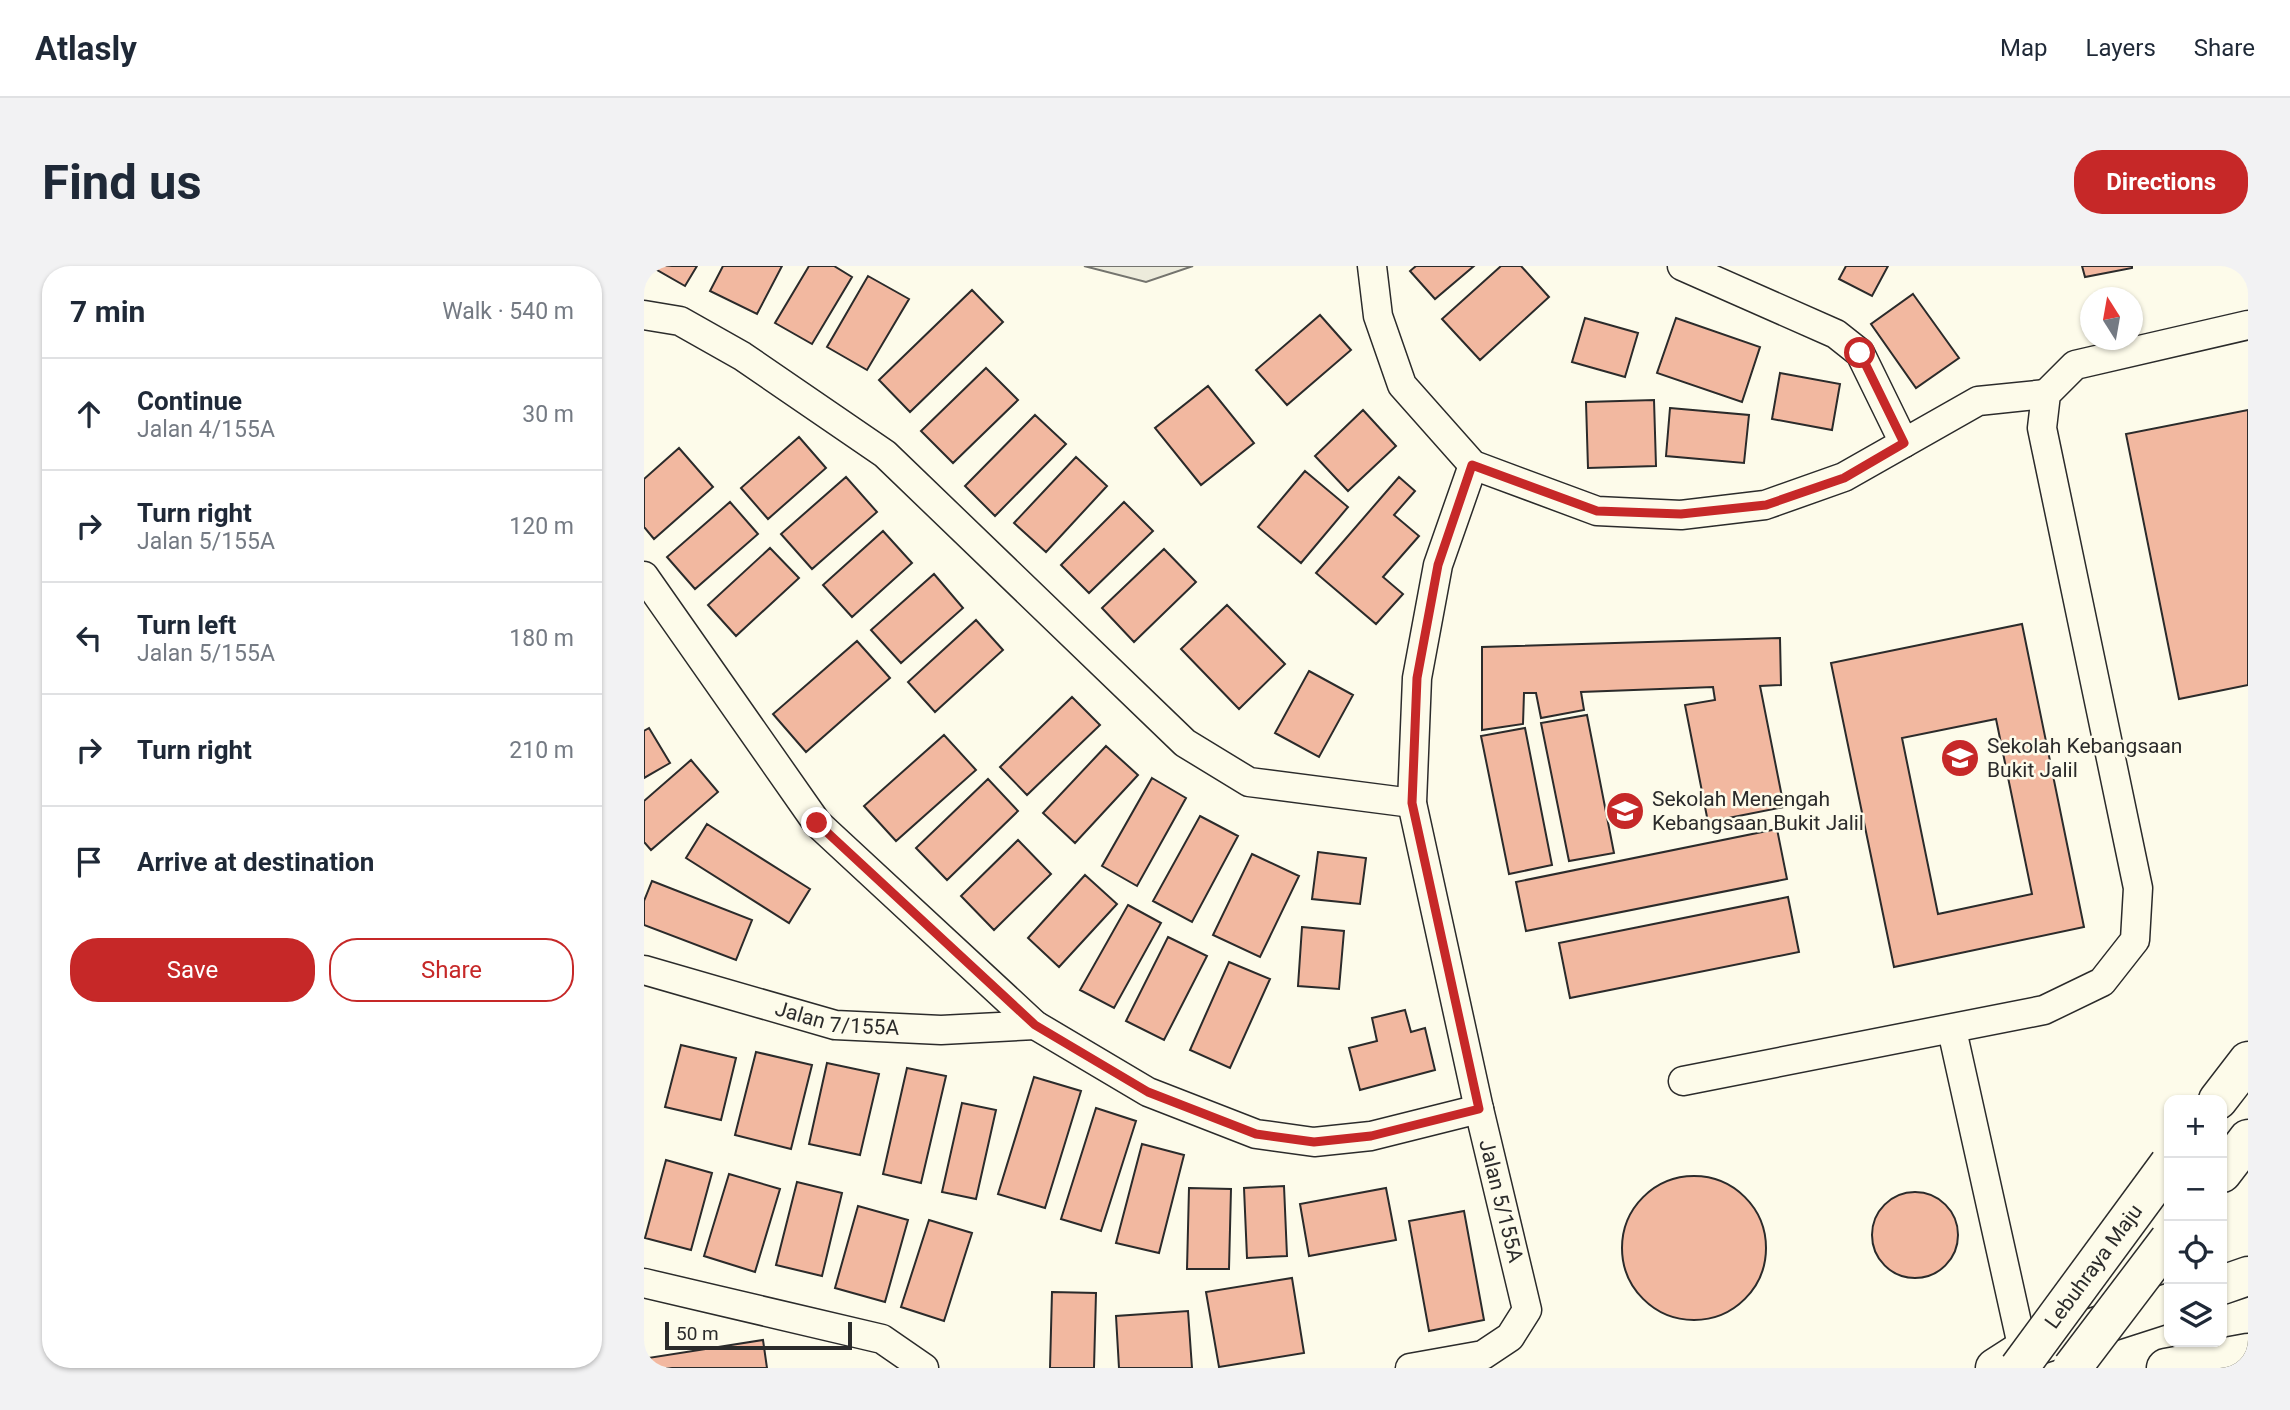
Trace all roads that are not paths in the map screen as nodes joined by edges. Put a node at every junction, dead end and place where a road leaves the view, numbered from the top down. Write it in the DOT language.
graph roads {
  1 [pos="1373,266"];
  2 [pos="1682,266"];
  3 [pos="644,315"];
  4 [pos="2248,325"];
  5 [pos="2046,394"];
  6 [pos="1904,443"];
  7 [pos="1472,465"];
  8 [pos="644,576"];
  9 [pos="1412,803"];
  10 [pos="644,970"];
  11 [pos="1035,1025"];
  12 [pos="1952,1030"];
  13 [pos="2248,1061"];
  14 [pos="1683,1081"];
  15 [pos="2222,1095"];
  16 [pos="1479,1109"];
  17 [pos="2248,1139"];
  18 [pos="2227,1166"];
  19 [pos="2164,1170"];
  20 [pos="2164,1247"];
  21 [pos="2248,1276"];
  22 [pos="644,1283"];
  23 [pos="2225,1284"];
  24 [pos="2164,1305"];
  25 [pos="2248,1353"];
  26 [pos="2012,1362"];
  27 [pos="924,1368"];
  28 [pos="1410,1368"];
  29 [pos="2072,1368"];
  30 [pos="2166,1368"];
  1 -- 7 [label="street"];
  2 -- 6 [label="street"];
  3 -- 9 [label="street"];
  4 -- 5 [label="street"];
  5 -- 6 [label="street"];
  5 -- 12 [label="street"];
  6 -- 7 [label="street"];
  7 -- 9 [label="street, Jalan 5/155A"];
  8 -- 11 [label="street"];
  9 -- 16 [label="street, Jalan 5/155A"];
  10 -- 11 [label="street, Jalan 7/155A"];
  11 -- 16 [label="street"];
  12 -- 14 [label="street"];
  12 -- 26 [label="street"];
  13 -- 15 [label="highway"];
  16 -- 28 [label="street, Jalan 5/155A"];
  17 -- 18 [label="highway"];
  19 -- 26 [label="highway, Lebuhraya Maju, bridge"];
  20 -- 29 [label="highway, bridge"];
  21 -- 23 [label="highway"];
  22 -- 27 [label="street"];
  24 -- 26 [label="highway"];
  25 -- 30 [label="highway"];
}
